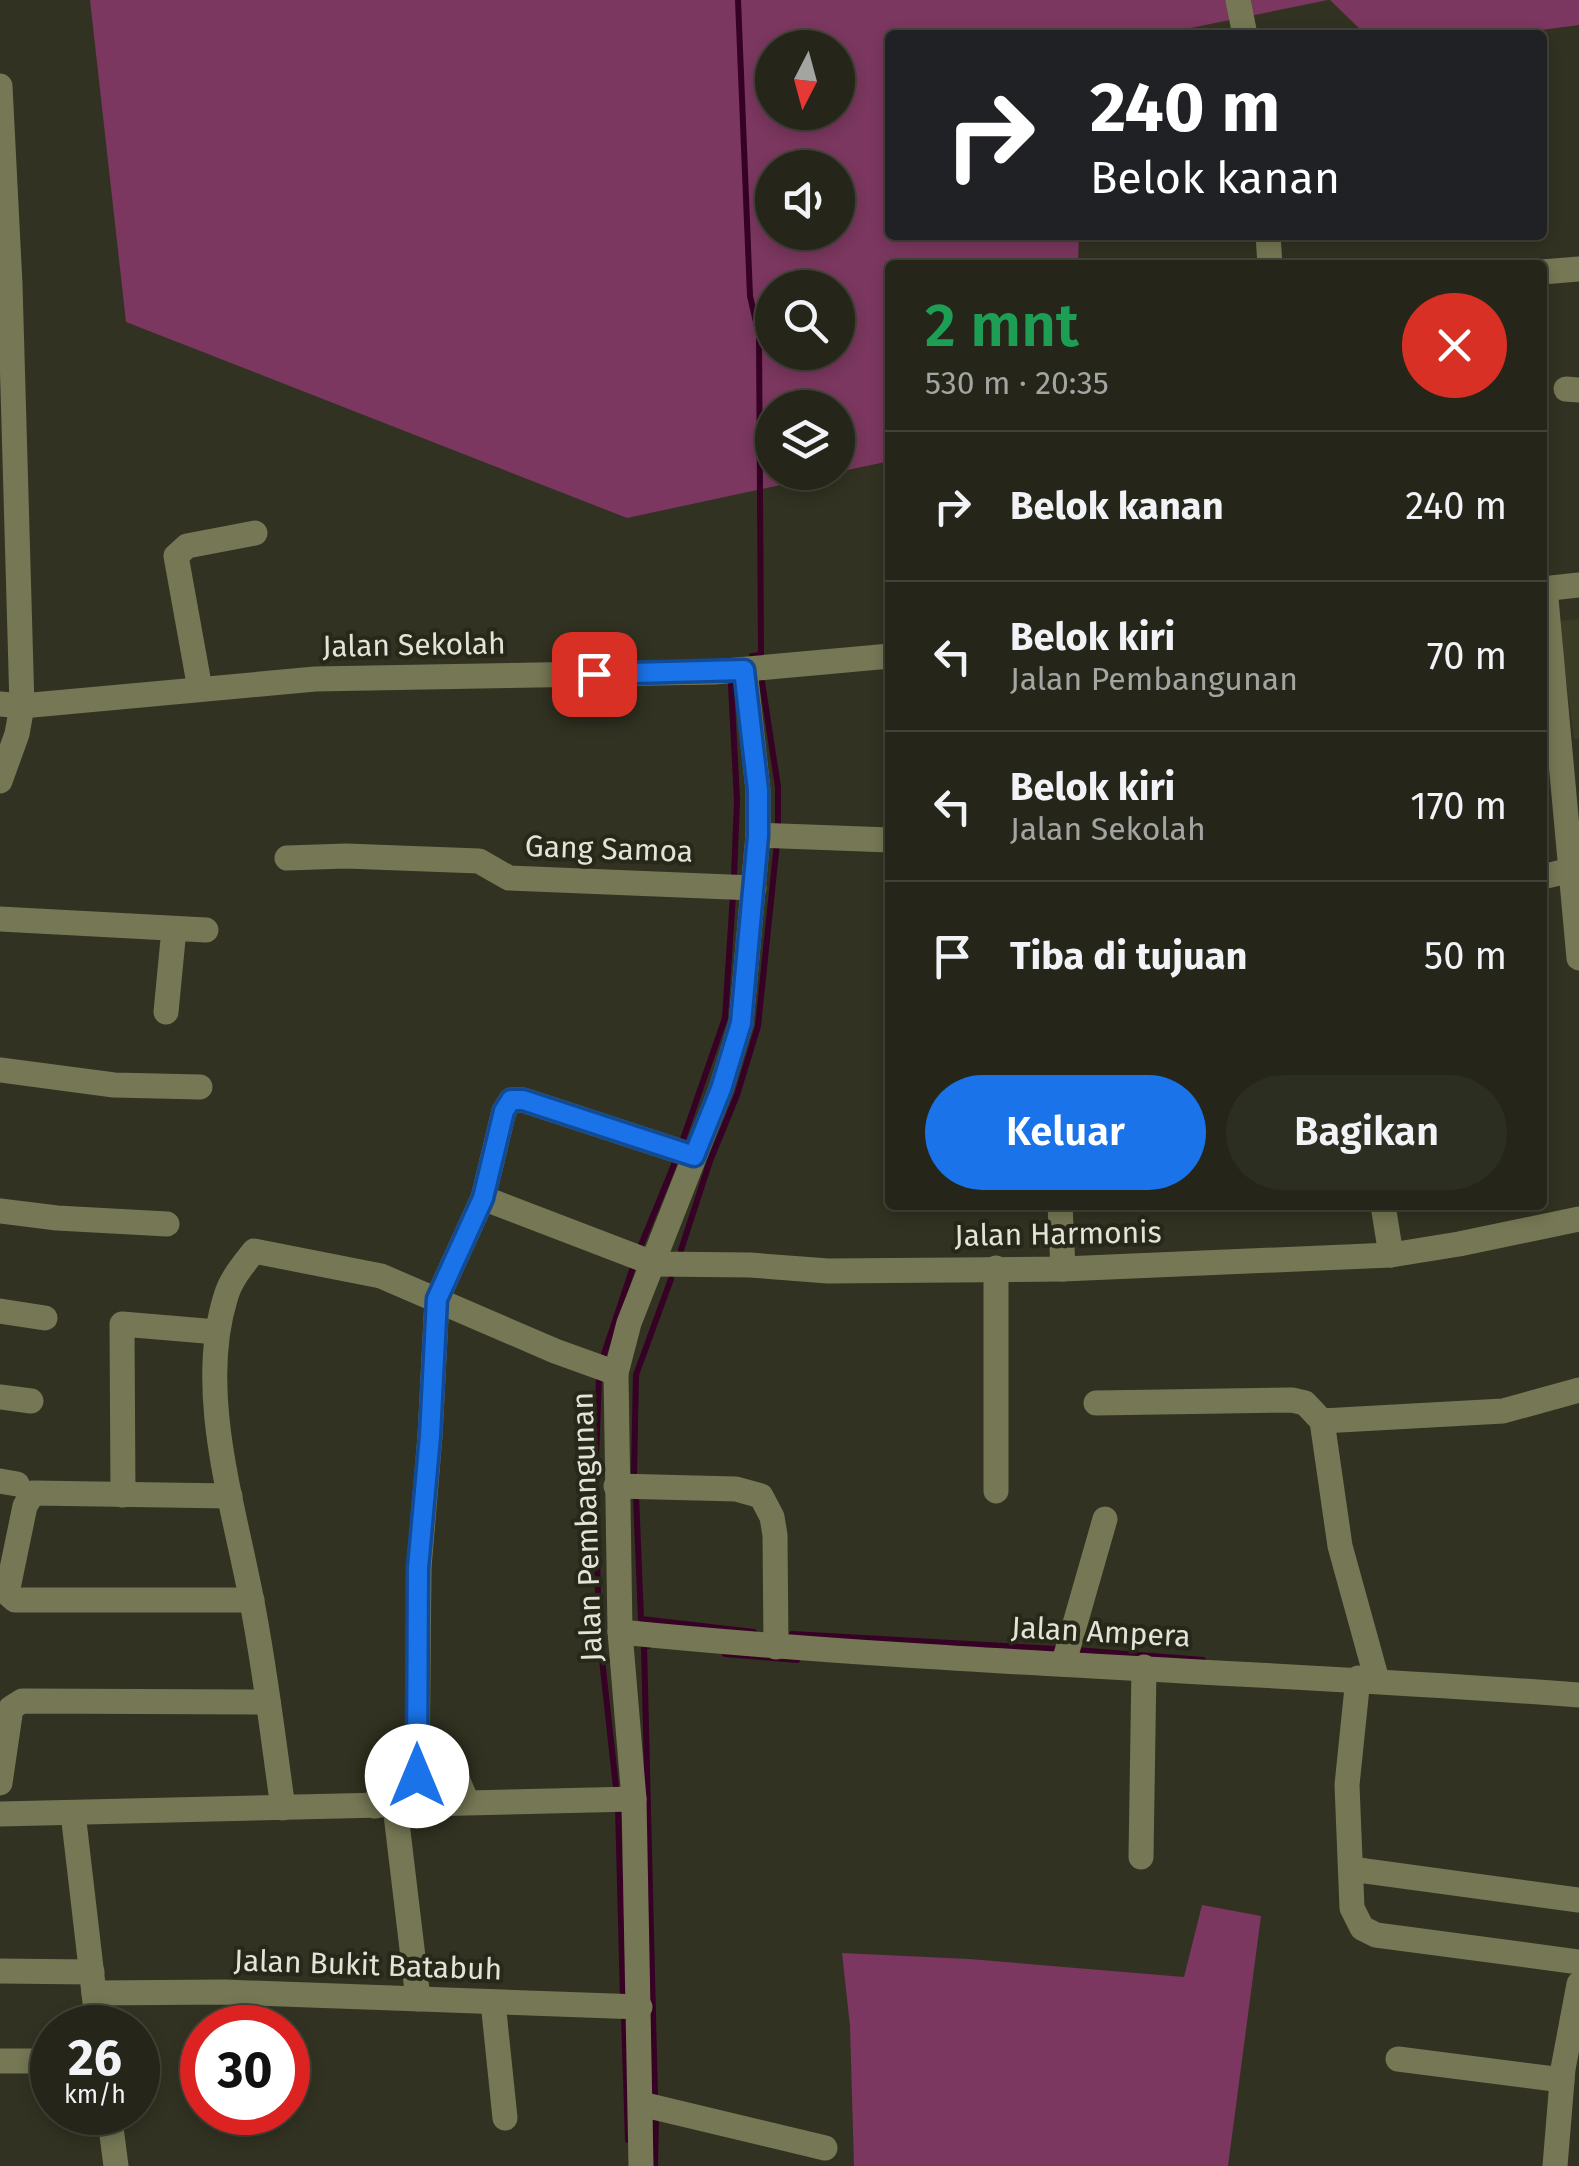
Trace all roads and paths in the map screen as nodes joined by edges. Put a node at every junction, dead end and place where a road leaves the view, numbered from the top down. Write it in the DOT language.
graph roads {
  1 [pos="1238,0"];
  2 [pos="1243,30"];
  3 [pos="0,86"];
  4 [pos="2,141"];
  5 [pos="1579,270"];
  6 [pos="1547,272"];
  7 [pos="7,424"];
  8 [pos="255,533"];
  9 [pos="1579,585"];
  10 [pos="1547,588"];
  11 [pos="885,656"];
  12 [pos="1547,668"];
  13 [pos="744,670"];
  14 [pos="200,689"];
  15 [pos="11,705"];
  16 [pos="1551,774"];
  17 [pos="0,781"];
  18 [pos="1572,817"];
  19 [pos="758,836"];
  20 [pos="885,840"];
  21 [pos="288,858"];
  22 [pos="1571,870"];
  23 [pos="1547,876"];
  24 [pos="754,888"];
  25 [pos="1577,913"];
  26 [pos="0,920"];
  27 [pos="174,929"];
  28 [pos="206,930"];
  29 [pos="1579,958"];
  30 [pos="166,1012"];
  31 [pos="0,1070"];
  32 [pos="200,1086"];
  33 [pos="694,1156"];
  34 [pos="483,1198"];
  35 [pos="1060,1210"];
  36 [pos="1384,1210"];
  37 [pos="0,1211"];
  38 [pos="1579,1219"];
  39 [pos="167,1224"];
  40 [pos="1391,1255"];
  41 [pos="655,1264"];
  42 [pos="996,1268"];
  43 [pos="1063,1269"];
  44 [pos="437,1299"];
  45 [pos="0,1311"];
  46 [pos="45,1318"];
  47 [pos="216,1332"];
  48 [pos="616,1373"];
  49 [pos="1579,1390"];
  50 [pos="0,1397"];
  51 [pos="31,1401"];
  52 [pos="1096,1403"];
  53 [pos="1322,1421"];
  54 [pos="616,1486"];
  55 [pos="996,1491"];
  56 [pos="123,1496"];
  57 [pos="230,1496"];
  58 [pos="1105,1518"];
  59 [pos="5,1564"];
  60 [pos="252,1600"];
  61 [pos="620,1632"];
  62 [pos="776,1647"];
  63 [pos="1064,1662"];
  64 [pos="1144,1667"];
  65 [pos="1367,1679"];
  66 [pos="1579,1694"];
  67 [pos="268,1702"];
  68 [pos="4,1726"];
  69 [pos="417,1776"];
  70 [pos="0,1784"];
  71 [pos="634,1799"];
  72 [pos="467,1802"];
  73 [pos="385,1806"];
  74 [pos="283,1808"];
  75 [pos="72,1813"];
  76 [pos="0,1814"];
  77 [pos="1141,1857"];
  78 [pos="1352,1870"];
  79 [pos="1579,1900"];
  80 [pos="1579,1962"];
  81 [pos="0,1970"];
  82 [pos="93,1982"];
  83 [pos="1579,1984"];
  84 [pos="418,1999"];
  85 [pos="493,2002"];
  86 [pos="96,2005"];
  87 [pos="640,2007"];
  88 [pos="1398,2059"];
  89 [pos="0,2061"];
  90 [pos="30,2061"];
  91 [pos="1568,2073"];
  92 [pos="641,2104"];
  93 [pos="506,2118"];
  94 [pos="113,2135"];
  95 [pos="824,2148"];
  96 [pos="116,2166"];
  97 [pos="641,2166"];
  98 [pos="1555,2166"];
  1 -- 2 [label="street"];
  3 -- 4 [label="street"];
  4 -- 7 [label="street"];
  5 -- 6 [label="street"];
  7 -- 15 [label="street"];
  8 -- 14 [label="street"];
  9 -- 10 [label="street"];
  11 -- 13 [label="street, Jalan Sekolah"];
  12 -- 16 [label="street"];
  13 -- 14 [label="street, Jalan Sekolah"];
  13 -- 19 [label="street, Jalan Pembangunan"];
  14 -- 15 [label="street, Jalan Sekolah"];
  15 -- 17 [label="street"];
  16 -- 18 [label="street"];
  18 -- 22 [label="street"];
  19 -- 20 [label="street"];
  19 -- 24 [label="street, Jalan Pembangunan"];
  21 -- 24 [label="street, Gang Samoa"];
  22 -- 23 [label="street"];
  22 -- 25 [label="street"];
  24 -- 33 [label="street, Jalan Pembangunan"];
  25 -- 29 [label="street"];
  26 -- 27 [label="street"];
  27 -- 28 [label="street"];
  27 -- 30 [label="street"];
  31 -- 32 [label="street"];
  33 -- 34 [label="street"];
  33 -- 41 [label="street, Jalan Pembangunan"];
  34 -- 41 [label="street"];
  34 -- 44 [label="street"];
  35 -- 43 [label="street"];
  36 -- 40 [label="street"];
  37 -- 39 [label="street"];
  38 -- 40 [label="street, Jalan Harmonis"];
  40 -- 43 [label="street, Jalan Harmonis"];
  41 -- 42 [label="street, Jalan Harmonis"];
  41 -- 48 [label="street, Jalan Pembangunan"];
  42 -- 43 [label="street, Jalan Harmonis"];
  42 -- 55 [label="street"];
  44 -- 47 [label="street"];
  44 -- 48 [label="street"];
  44 -- 69 [label="street"];
  45 -- 46 [label="street"];
  47 -- 56 [label="street"];
  47 -- 57 [label="street"];
  48 -- 54 [label="street, Jalan Pembangunan"];
  49 -- 53 [label="street"];
  50 -- 51 [label="street"];
  52 -- 53 [label="street"];
  53 -- 65 [label="street"];
  54 -- 61 [label="street, Jalan Pembangunan"];
  54 -- 62 [label="street"];
  56 -- 57 [label="street"];
  56 -- 59 [label="street"];
  57 -- 60 [label="street"];
  58 -- 63 [label="street"];
  59 -- 60 [label="street"];
  60 -- 67 [label="street"];
  61 -- 62 [label="street, Jalan Ampera"];
  61 -- 71 [label="street, Jalan Pembangunan"];
  62 -- 63 [label="street, Jalan Ampera"];
  63 -- 64 [label="street, Jalan Ampera"];
  64 -- 65 [label="street, Jalan Ampera"];
  64 -- 77 [label="street"];
  65 -- 66 [label="street, Jalan Ampera"];
  65 -- 78 [label="street"];
  67 -- 68 [label="street"];
  67 -- 74 [label="street"];
  68 -- 70 [label="street"];
  69 -- 72 [label="street"];
  69 -- 73 [label="street"];
  71 -- 72 [label="street"];
  71 -- 87 [label="street, Jalan Pembangunan"];
  72 -- 73 [label="street"];
  73 -- 74 [label="street"];
  73 -- 84 [label="street"];
  74 -- 75 [label="street"];
  75 -- 76 [label="street"];
  75 -- 82 [label="street"];
  78 -- 79 [label="street"];
  78 -- 80 [label="street"];
  81 -- 82 [label="street, Jalan Bukit Batabuh"];
  82 -- 84 [label="street, Jalan Bukit Batabuh"];
  82 -- 86 [label="street"];
  83 -- 91 [label="street"];
  84 -- 85 [label="street, Jalan Bukit Batabuh"];
  85 -- 87 [label="street, Jalan Bukit Batabuh"];
  85 -- 93 [label="street"];
  87 -- 92 [label="street, Jalan Pembangunan"];
  88 -- 91 [label="street"];
  89 -- 90 [label="street"];
  91 -- 98 [label="street"];
  92 -- 95 [label="street"];
  92 -- 97 [label="street, Jalan Pembangunan"];
  94 -- 96 [label="street"];
}
